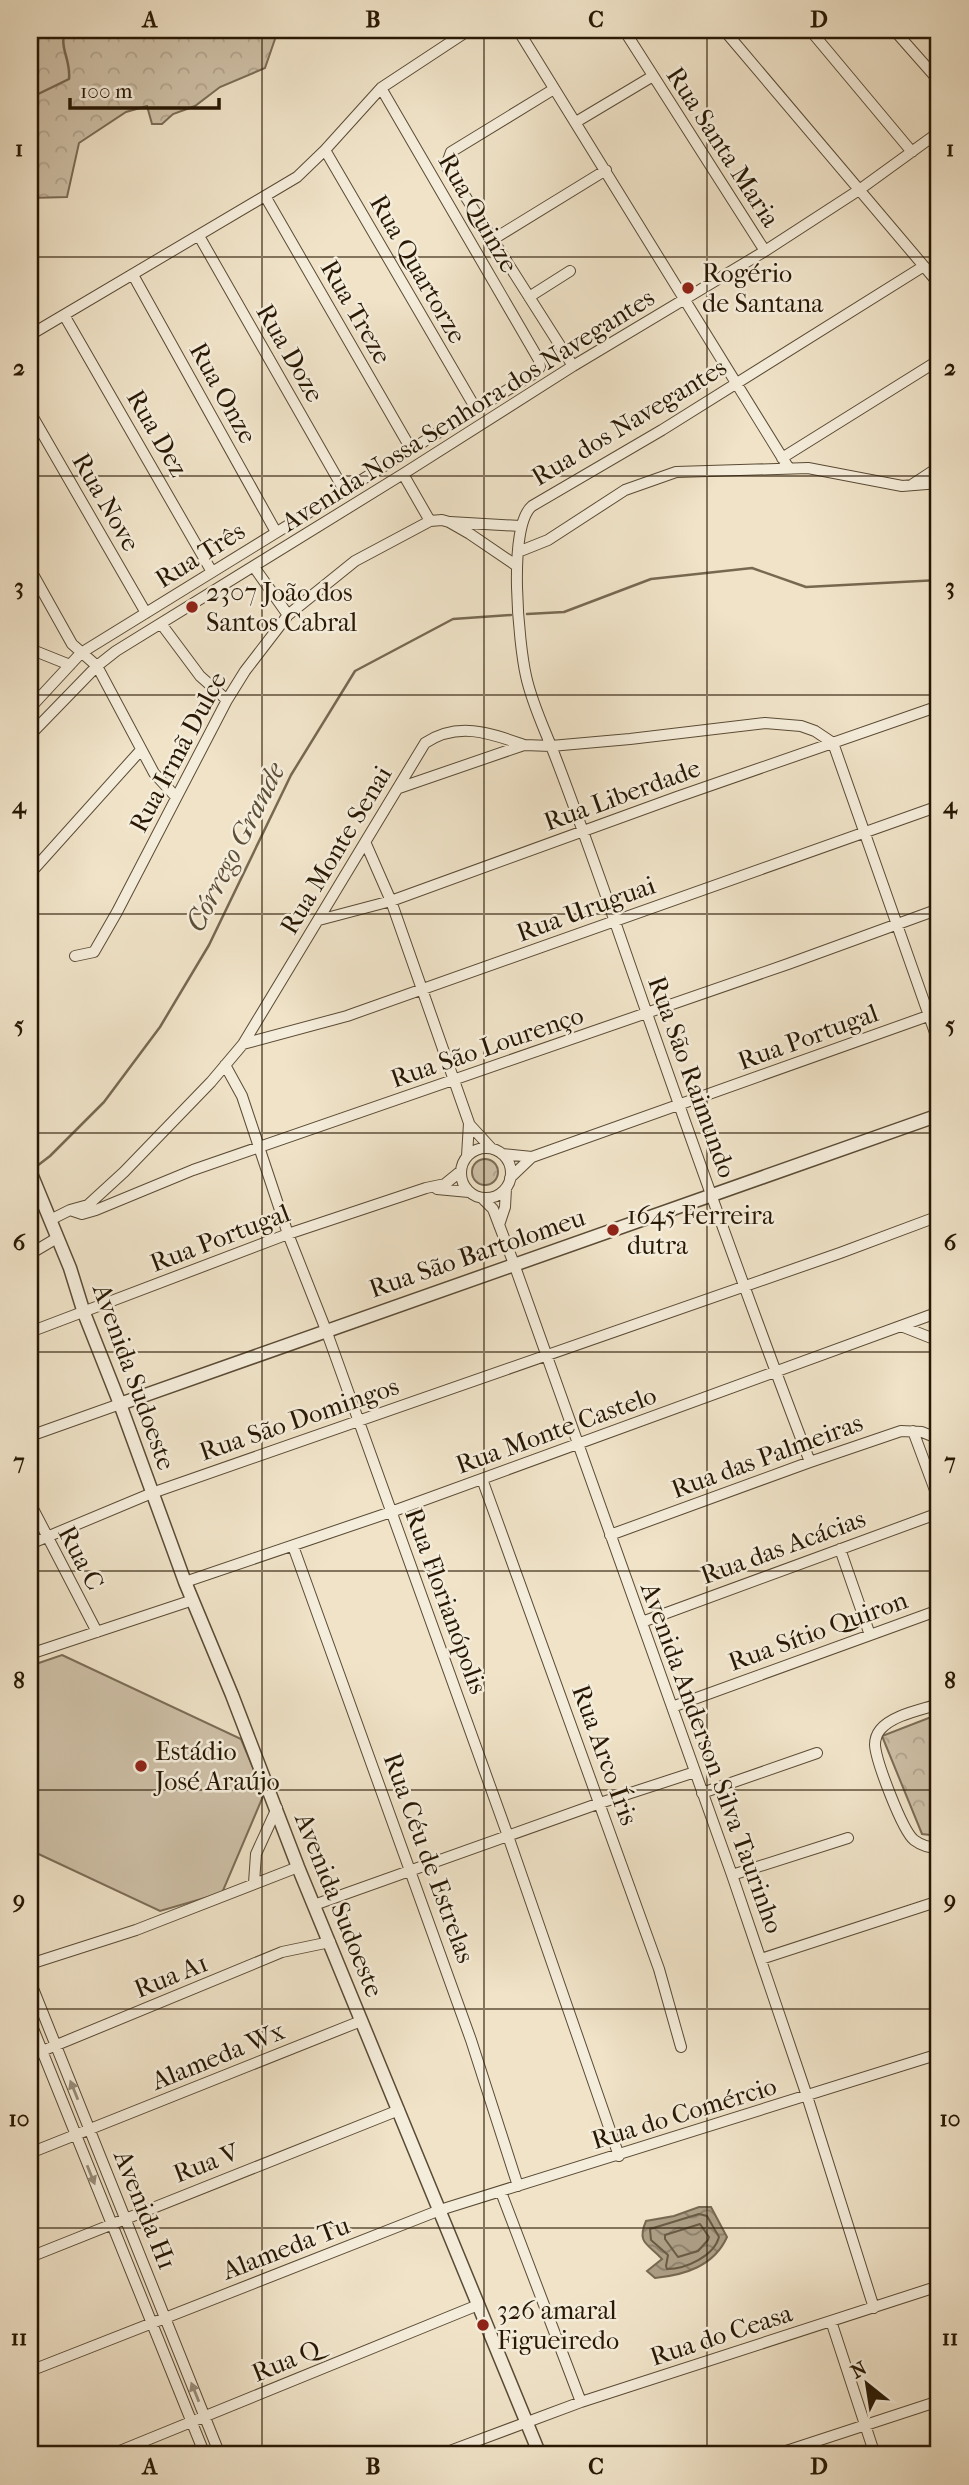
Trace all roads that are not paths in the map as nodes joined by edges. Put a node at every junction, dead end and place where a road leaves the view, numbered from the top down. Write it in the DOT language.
graph roads {
  1 [pos="469,30"];
  2 [pos="518,30"];
  3 [pos="624,30"];
  4 [pos="724,30"];
  5 [pos="810,30"];
  6 [pos="894,30"];
  7 [pos="653,76"];
  8 [pos="939,81"];
  9 [pos="380,88"];
  10 [pos="554,89"];
  11 [pos="576,122"];
  12 [pos="939,132"];
  13 [pos="325,150"];
  14 [pos="912,152"];
  15 [pos="606,170"];
  16 [pos="859,190"];
  17 [pos="265,196"];
  18 [pos="199,236"];
  19 [pos="492,240"];
  20 [pos="765,251"];
  21 [pos="924,266"];
  22 [pos="570,271"];
  23 [pos="133,275"];
  24 [pos="939,284"];
  25 [pos="529,296"];
  26 [pos="685,300"];
  27 [pos="64,315"];
  28 [pos="30,335"];
  29 [pos="539,360"];
  30 [pos="939,360"];
  31 [pos="573,366"];
  32 [pos="736,382"];
  33 [pos="475,409"];
  34 [pos="30,412"];
  35 [pos="411,449"];
  36 [pos="785,462"];
  37 [pos="939,467"];
  38 [pos="403,474"];
  39 [pos="939,483"];
  40 [pos="910,485"];
  41 [pos="344,490"];
  42 [pos="430,521"];
  43 [pos="449,522"];
  44 [pos="520,526"];
  45 [pos="276,532"];
  46 [pos="518,552"];
  47 [pos="517,566"];
  48 [pos="254,567"];
  49 [pos="30,569"];
  50 [pos="212,572"];
  51 [pos="146,613"];
  52 [pos="288,615"];
  53 [pos="162,625"];
  54 [pos="30,649"];
  55 [pos="81,653"];
  56 [pos="70,665"];
  57 [pos="97,666"];
  58 [pos="227,700"];
  59 [pos="939,705"];
  60 [pos="30,708"];
  61 [pos="30,735"];
  62 [pos="833,743"];
  63 [pos="524,745"];
  64 [pos="551,746"];
  65 [pos="140,751"];
  66 [pos="399,788"];
  67 [pos="176,797"];
  68 [pos="939,806"];
  69 [pos="583,831"];
  70 [pos="866,834"];
  71 [pos="366,844"];
  72 [pos="35,868"];
  73 [pos="391,901"];
  74 [pos="939,909"];
  75 [pos="319,920"];
  76 [pos="614,921"];
  77 [pos="896,925"];
  78 [pos="75,956"];
  79 [pos="421,990"];
  80 [pos="646,1014"];
  81 [pos="934,1014"];
  82 [pos="243,1044"];
  83 [pos="939,1044"];
  84 [pos="225,1065"];
  85 [pos="454,1081"];
  86 [pos="681,1106"];
  87 [pos="939,1115"];
  88 [pos="469,1123"];
  89 [pos="259,1148"];
  90 [pos="491,1149"];
  91 [pos="502,1154"];
  92 [pos="467,1156"];
  93 [pos="532,1157"];
  94 [pos="30,1171"];
  95 [pos="461,1171"];
  96 [pos="508,1183"];
  97 [pos="426,1188"];
  98 [pos="469,1192"];
  99 [pos="712,1195"];
  100 [pos="482,1198"];
  101 [pos="70,1210"];
  102 [pos="939,1216"];
  103 [pos="50,1220"];
  104 [pos="499,1225"];
  105 [pos="288,1234"];
  106 [pos="57,1238"];
  107 [pos="30,1254"];
  108 [pos="514,1264"];
  109 [pos="744,1287"];
  110 [pos="939,1312"];
  111 [pos="84,1313"];
  112 [pos="901,1326"];
  113 [pos="326,1330"];
  114 [pos="30,1332"];
  115 [pos="939,1341"];
  116 [pos="546,1355"];
  117 [pos="775,1372"];
  118 [pos="120,1404"];
  119 [pos="358,1420"];
  120 [pos="913,1431"];
  121 [pos="30,1436"];
  122 [pos="939,1438"];
  123 [pos="578,1445"];
  124 [pos="810,1462"];
  125 [pos="482,1479"];
  126 [pos="152,1493"];
  127 [pos="939,1501"];
  128 [pos="30,1503"];
  129 [pos="391,1512"];
  130 [pos="939,1513"];
  131 [pos="610,1535"];
  132 [pos="46,1538"];
  133 [pos="30,1544"];
  134 [pos="293,1546"];
  135 [pos="840,1549"];
  136 [pos="185,1582"];
  137 [pos="193,1601"];
  138 [pos="939,1610"];
  139 [pos="642,1622"];
  140 [pos="97,1632"];
  141 [pos="870,1635"];
  142 [pos="30,1654"];
  143 [pos="939,1704"];
  144 [pos="672,1707"];
  145 [pos="817,1753"];
  146 [pos="695,1772"];
  147 [pos="702,1793"];
  148 [pos="600,1802"];
  149 [pos="277,1808"];
  150 [pos="508,1836"];
  151 [pos="848,1838"];
  152 [pos="939,1847"];
  153 [pos="298,1867"];
  154 [pos="411,1872"];
  155 [pos="732,1875"];
  156 [pos="254,1883"];
  157 [pos="939,1900"];
  158 [pos="314,1905"];
  159 [pos="330,1942"];
  160 [pos="761,1959"];
  161 [pos="30,1964"];
  162 [pos="30,1980"];
  163 [pos="30,2021"];
  164 [pos="360,2021"];
  165 [pos="56,2046"];
  166 [pos="681,2047"];
  167 [pos="41,2051"];
  168 [pos="939,2054"];
  169 [pos="30,2056"];
  170 [pos="807,2096"];
  171 [pos="399,2110"];
  172 [pos="90,2129"];
  173 [pos="75,2136"];
  174 [pos="30,2153"];
  175 [pos="619,2156"];
  176 [pos="518,2186"];
  177 [pos="501,2192"];
  178 [pos="440,2210"];
  179 [pos="125,2217"];
  180 [pos="110,2224"];
  181 [pos="30,2256"];
  182 [pos="939,2286"];
  183 [pos="478,2305"];
  184 [pos="874,2308"];
  185 [pos="165,2318"];
  186 [pos="831,2321"];
  187 [pos="151,2322"];
  188 [pos="30,2371"];
  189 [pos="939,2401"];
  190 [pos="581,2402"];
  191 [pos="205,2416"];
  192 [pos="527,2421"];
  193 [pos="191,2423"];
  194 [pos="865,2426"];
  195 [pos="110,2455"];
  196 [pos="205,2455"];
  197 [pos="220,2455"];
  198 [pos="439,2455"];
  199 [pos="540,2455"];
  200 [pos="775,2455"];
  201 [pos="875,2455"];
  1 -- 9 [label="street"];
  2 -- 10 [label="street"];
  3 -- 7 [label="street, Rua Santa Maria"];
  4 -- 16 [label="street"];
  5 -- 14 [label="street"];
  6 -- 8 [label="street"];
  7 -- 11 [label="street"];
  7 -- 20 [label="street, Rua Santa Maria"];
  9 -- 13 [label="street"];
  9 -- 29 [label="street, Rua Quinze"];
  10 -- 11 [label="street"];
  10 -- 19 [label="street"];
  11 -- 15 [label="street"];
  12 -- 14 [label="street, Avenida Nossa Senhora dos Navegantes"];
  13 -- 17 [label="street"];
  13 -- 33 [label="street, Rua Quartorze"];
  14 -- 16 [label="street, Avenida Nossa Senhora dos Navegantes"];
  15 -- 19 [label="street"];
  15 -- 26 [label="street"];
  16 -- 20 [label="street, Avenida Nossa Senhora dos Navegantes"];
  16 -- 21 [label="street"];
  17 -- 18 [label="street"];
  17 -- 35 [label="street, Rua Treze"];
  18 -- 23 [label="street"];
  18 -- 41 [label="street, Rua Doze"];
  19 -- 25 [label="street"];
  20 -- 26 [label="street, Avenida Nossa Senhora dos Navegantes"];
  21 -- 24 [label="street"];
  21 -- 32 [label="street, Rua dos Navegantes"];
  22 -- 25 [label="street"];
  23 -- 27 [label="street"];
  23 -- 45 [label="street, Rua Onze"];
  25 -- 31 [label="street"];
  26 -- 31 [label="street, Avenida Nossa Senhora dos Navegantes"];
  26 -- 32 [label="street"];
  27 -- 28 [label="street"];
  27 -- 50 [label="street, Rua Dez"];
  29 -- 33 [label="street, Rua Três"];
  30 -- 36 [label="street"];
  31 -- 38 [label="street, Avenida Nossa Senhora dos Navegantes"];
  32 -- 36 [label="street"];
  32 -- 44 [label="street, Rua dos Navegantes"];
  33 -- 35 [label="street, Rua Três"];
  34 -- 51 [label="street, Rua Nove"];
  35 -- 41 [label="street, Rua Três"];
  36 -- 40 [label="street"];
  36 -- 46 [label="street"];
  37 -- 40 [label="street"];
  38 -- 42 [label="street"];
  38 -- 48 [label="street, Avenida Nossa Senhora dos Navegantes"];
  39 -- 40 [label="street"];
  41 -- 45 [label="street, Rua Três"];
  42 -- 43 [label="street"];
  42 -- 52 [label="street, Rua Irmã Dulce"];
  43 -- 44 [label="street"];
  43 -- 47 [label="street"];
  44 -- 46 [label="street"];
  45 -- 50 [label="street, Rua Três"];
  46 -- 47 [label="street"];
  47 -- 64 [label="street"];
  48 -- 52 [label="street"];
  48 -- 53 [label="street, Avenida Nossa Senhora dos Navegantes"];
  49 -- 55 [label="street"];
  50 -- 51 [label="street, Rua Três"];
  51 -- 55 [label="street, Rua Três"];
  52 -- 58 [label="street, Rua Irmã Dulce"];
  53 -- 57 [label="street, Avenida Nossa Senhora dos Navegantes"];
  53 -- 58 [label="street"];
  54 -- 56 [label="street"];
  55 -- 56 [label="street, Rua Três"];
  55 -- 57 [label="street"];
  56 -- 60 [label="street, Rua Três"];
  57 -- 61 [label="street, Avenida Nossa Senhora dos Navegantes"];
  57 -- 65 [label="street"];
  58 -- 67 [label="street, Rua Irmã Dulce"];
  59 -- 62 [label="street, Rua Liberdade"];
  62 -- 64 [label="street"];
  62 -- 69 [label="street, Rua Liberdade"];
  62 -- 70 [label="street"];
  63 -- 64 [label="street"];
  63 -- 66 [label="street"];
  63 -- 66 [label="street, Rua Monte Senai"];
  64 -- 69 [label="street, Rua São Raimundo"];
  65 -- 67 [label="street"];
  65 -- 72 [label="street"];
  66 -- 71 [label="street, Rua Monte Senai"];
  67 -- 78 [label="street, Rua Irmã Dulce"];
  68 -- 70 [label="street, Rua Uruguai"];
  69 -- 73 [label="street, Rua Liberdade"];
  69 -- 76 [label="street, Rua São Raimundo"];
  70 -- 76 [label="street, Rua Uruguai"];
  70 -- 77 [label="street"];
  71 -- 73 [label="street"];
  71 -- 75 [label="street, Rua Monte Senai"];
  73 -- 75 [label="street, Rua Liberdade"];
  73 -- 79 [label="street"];
  74 -- 77 [label="street, Rua São Lourenço"];
  75 -- 82 [label="street, Rua Monte Senai"];
  76 -- 79 [label="street, Rua Uruguai"];
  76 -- 80 [label="street, Rua São Raimundo"];
  77 -- 80 [label="street, Rua São Lourenço"];
  77 -- 81 [label="street"];
  79 -- 82 [label="street, Rua Uruguai"];
  79 -- 85 [label="street"];
  80 -- 85 [label="street, Rua São Lourenço"];
  80 -- 86 [label="street, Rua São Raimundo"];
  81 -- 83 [label="street"];
  81 -- 86 [label="street, Rua Portugal"];
  82 -- 84 [label="street, Rua Monte Senai"];
  84 -- 89 [label="street, Rua Florianópolis"];
  84 -- 101 [label="street"];
  85 -- 88 [label="street"];
  85 -- 89 [label="street, Rua São Lourenço"];
  86 -- 93 [label="street, Rua Portugal"];
  86 -- 99 [label="street, Rua São Raimundo"];
  87 -- 99 [label="street, Rua São Bartolomeu"];
  88 -- 90 [label="street"];
  88 -- 92 [label="street"];
  89 -- 101 [label="street, Rua São Lourenço"];
  89 -- 105 [label="street, Rua Florianópolis"];
  90 -- 91 [label="street"];
  90 -- 92 [label="street"];
  91 -- 93 [label="street"];
  91 -- 96 [label="street"];
  92 -- 95 [label="street"];
  93 -- 96 [label="street"];
  94 -- 103 [label="street, Avenida Sudoeste"];
  95 -- 97 [label="street, Rua Portugal"];
  95 -- 98 [label="street"];
  96 -- 100 [label="street"];
  96 -- 104 [label="street"];
  97 -- 98 [label="street"];
  97 -- 105 [label="street, Rua Portugal"];
  98 -- 100 [label="street"];
  99 -- 108 [label="street, Rua São Bartolomeu"];
  99 -- 109 [label="street, Rua São Raimundo"];
  100 -- 104 [label="street, Avenida Anderson Silva Taurinho"];
  101 -- 103 [label="street, Rua São Lourenço"];
  102 -- 109 [label="street, Rua São Domingos"];
  103 -- 106 [label="street, Avenida Sudoeste"];
  104 -- 108 [label="street, Avenida Anderson Silva Taurinho"];
  105 -- 111 [label="street, Rua Portugal"];
  105 -- 113 [label="street, Rua Florianópolis"];
  106 -- 107 [label="street"];
  106 -- 111 [label="street, Avenida Sudoeste"];
  108 -- 113 [label="street, Rua São Bartolomeu"];
  108 -- 116 [label="street, Avenida Anderson Silva Taurinho"];
  109 -- 116 [label="street, Rua São Domingos"];
  109 -- 117 [label="street, Rua São Raimundo"];
  110 -- 112 [label="street, Rua Monte Castelo"];
  111 -- 114 [label="street, Rua Portugal"];
  111 -- 118 [label="street, Avenida Sudoeste"];
  112 -- 115 [label="street"];
  112 -- 117 [label="street, Rua Monte Castelo"];
  113 -- 118 [label="street, Rua São Bartolomeu"];
  113 -- 119 [label="street, Rua Florianópolis"];
  116 -- 119 [label="street, Rua São Domingos"];
  116 -- 123 [label="street, Avenida Anderson Silva Taurinho"];
  117 -- 123 [label="street, Rua Monte Castelo"];
  117 -- 124 [label="street, Rua São Raimundo"];
  118 -- 121 [label="street, Rua São Bartolomeu"];
  118 -- 126 [label="street, Avenida Sudoeste"];
  119 -- 126 [label="street, Rua São Domingos"];
  119 -- 129 [label="street, Rua Florianópolis"];
  120 -- 122 [label="street, Rua das Palmeiras"];
  120 -- 124 [label="street, Rua das Palmeiras"];
  120 -- 127 [label="street"];
  123 -- 125 [label="street, Rua Monte Castelo"];
  123 -- 131 [label="street, Avenida Anderson Silva Taurinho"];
  124 -- 131 [label="street, Rua das Palmeiras"];
  125 -- 129 [label="street, Rua Monte Castelo"];
  125 -- 148 [label="street, Rua Arco Íris"];
  126 -- 132 [label="street, Rua São Domingos"];
  126 -- 136 [label="street, Avenida Sudoeste"];
  128 -- 132 [label="street, Rua C"];
  129 -- 134 [label="street, Rua Monte Castelo"];
  129 -- 150 [label="street, Rua Florianópolis"];
  130 -- 135 [label="street, Rua das Acácias"];
  131 -- 139 [label="street, Avenida Anderson Silva Taurinho"];
  132 -- 133 [label="street, Rua São Domingos"];
  132 -- 140 [label="street, Rua C"];
  134 -- 136 [label="street, Rua Monte Castelo"];
  134 -- 154 [label="street, Rua Céu de Estrelas"];
  135 -- 139 [label="street, Rua das Acácias"];
  135 -- 141 [label="street"];
  136 -- 137 [label="street, Avenida Sudoeste"];
  137 -- 140 [label="street"];
  137 -- 149 [label="street, Avenida Sudoeste"];
  138 -- 141 [label="street, Rua Sítio Quiron"];
  139 -- 144 [label="street, Avenida Anderson Silva Taurinho"];
  140 -- 142 [label="street"];
  141 -- 144 [label="street, Rua Sítio Quiron"];
  143 -- 152 [label="street"];
  144 -- 146 [label="street, Avenida Anderson Silva Taurinho"];
  145 -- 147 [label="street"];
  146 -- 147 [label="street, Avenida Anderson Silva Taurinho"];
  146 -- 148 [label="street"];
  147 -- 155 [label="street, Avenida Anderson Silva Taurinho"];
  148 -- 150 [label="street"];
  148 -- 166 [label="street, Rua Arco Íris"];
  149 -- 153 [label="street, Avenida Sudoeste"];
  149 -- 156 [label="street"];
  150 -- 154 [label="street"];
  150 -- 175 [label="street, Rua Florianópolis"];
  151 -- 155 [label="street"];
  153 -- 156 [label="street"];
  153 -- 158 [label="street, Avenida Sudoeste"];
  154 -- 158 [label="street"];
  154 -- 176 [label="street, Rua Céu de Estrelas"];
  155 -- 160 [label="street, Avenida Anderson Silva Taurinho"];
  156 -- 161 [label="street"];
  157 -- 160 [label="street"];
  158 -- 159 [label="street, Avenida Sudoeste"];
  159 -- 164 [label="street, Avenida Sudoeste"];
  159 -- 165 [label="street, Rua A1"];
  160 -- 170 [label="street, Avenida Anderson Silva Taurinho"];
  162 -- 165 [label="street, Avenida H1"];
  163 -- 167 [label="street, Avenida H1"];
  164 -- 171 [label="street, Avenida Sudoeste"];
  164 -- 172 [label="street, Alameda Wx"];
  165 -- 167 [label="street, Rua A1"];
  172 -- 165 [label="street, Avenida H1, one-way"];
  167 -- 169 [label="street, Rua A1"];
  167 -- 173 [label="street, Avenida H1"];
  168 -- 170 [label="street, Rua do Comércio"];
  170 -- 175 [label="street, Rua do Comércio"];
  170 -- 184 [label="street, Avenida Anderson Silva Taurinho"];
  171 -- 178 [label="street, Avenida Sudoeste"];
  171 -- 179 [label="street, Rua V"];
  172 -- 173 [label="street, Alameda Wx"];
  172 -- 179 [label="street, Avenida H1"];
  173 -- 174 [label="street, Alameda Wx"];
  173 -- 180 [label="street, Avenida H1, one-way"];
  175 -- 176 [label="street, Rua do Comércio"];
  176 -- 177 [label="street, Rua do Comércio"];
  177 -- 178 [label="street, Rua do Comércio"];
  177 -- 190 [label="street"];
  178 -- 183 [label="street, Avenida Sudoeste"];
  178 -- 185 [label="street, Alameda Tu"];
  179 -- 180 [label="street, Rua V"];
  179 -- 185 [label="street, Avenida H1"];
  180 -- 181 [label="street, Rua V"];
  180 -- 187 [label="street, Avenida H1"];
  182 -- 184 [label="street, Rua do Ceasa"];
  183 -- 191 [label="street, Rua Q"];
  183 -- 192 [label="street, Avenida Sudoeste"];
  184 -- 186 [label="street, Rua do Ceasa"];
  185 -- 187 [label="street, Alameda Tu"];
  191 -- 185 [label="street, Avenida H1, one-way"];
  186 -- 190 [label="street, Rua do Ceasa"];
  186 -- 194 [label="street"];
  187 -- 188 [label="street, Alameda Tu"];
  187 -- 193 [label="street, Avenida H1"];
  189 -- 194 [label="street"];
  190 -- 192 [label="street, Rua do Ceasa"];
  191 -- 193 [label="street, Rua Q"];
  191 -- 197 [label="street, Avenida H1"];
  192 -- 198 [label="street, Rua do Ceasa"];
  192 -- 199 [label="street, Avenida Sudoeste"];
  193 -- 195 [label="street, Rua Q"];
  193 -- 196 [label="street, Avenida H1"];
  194 -- 200 [label="street"];
  194 -- 201 [label="street"];
}
